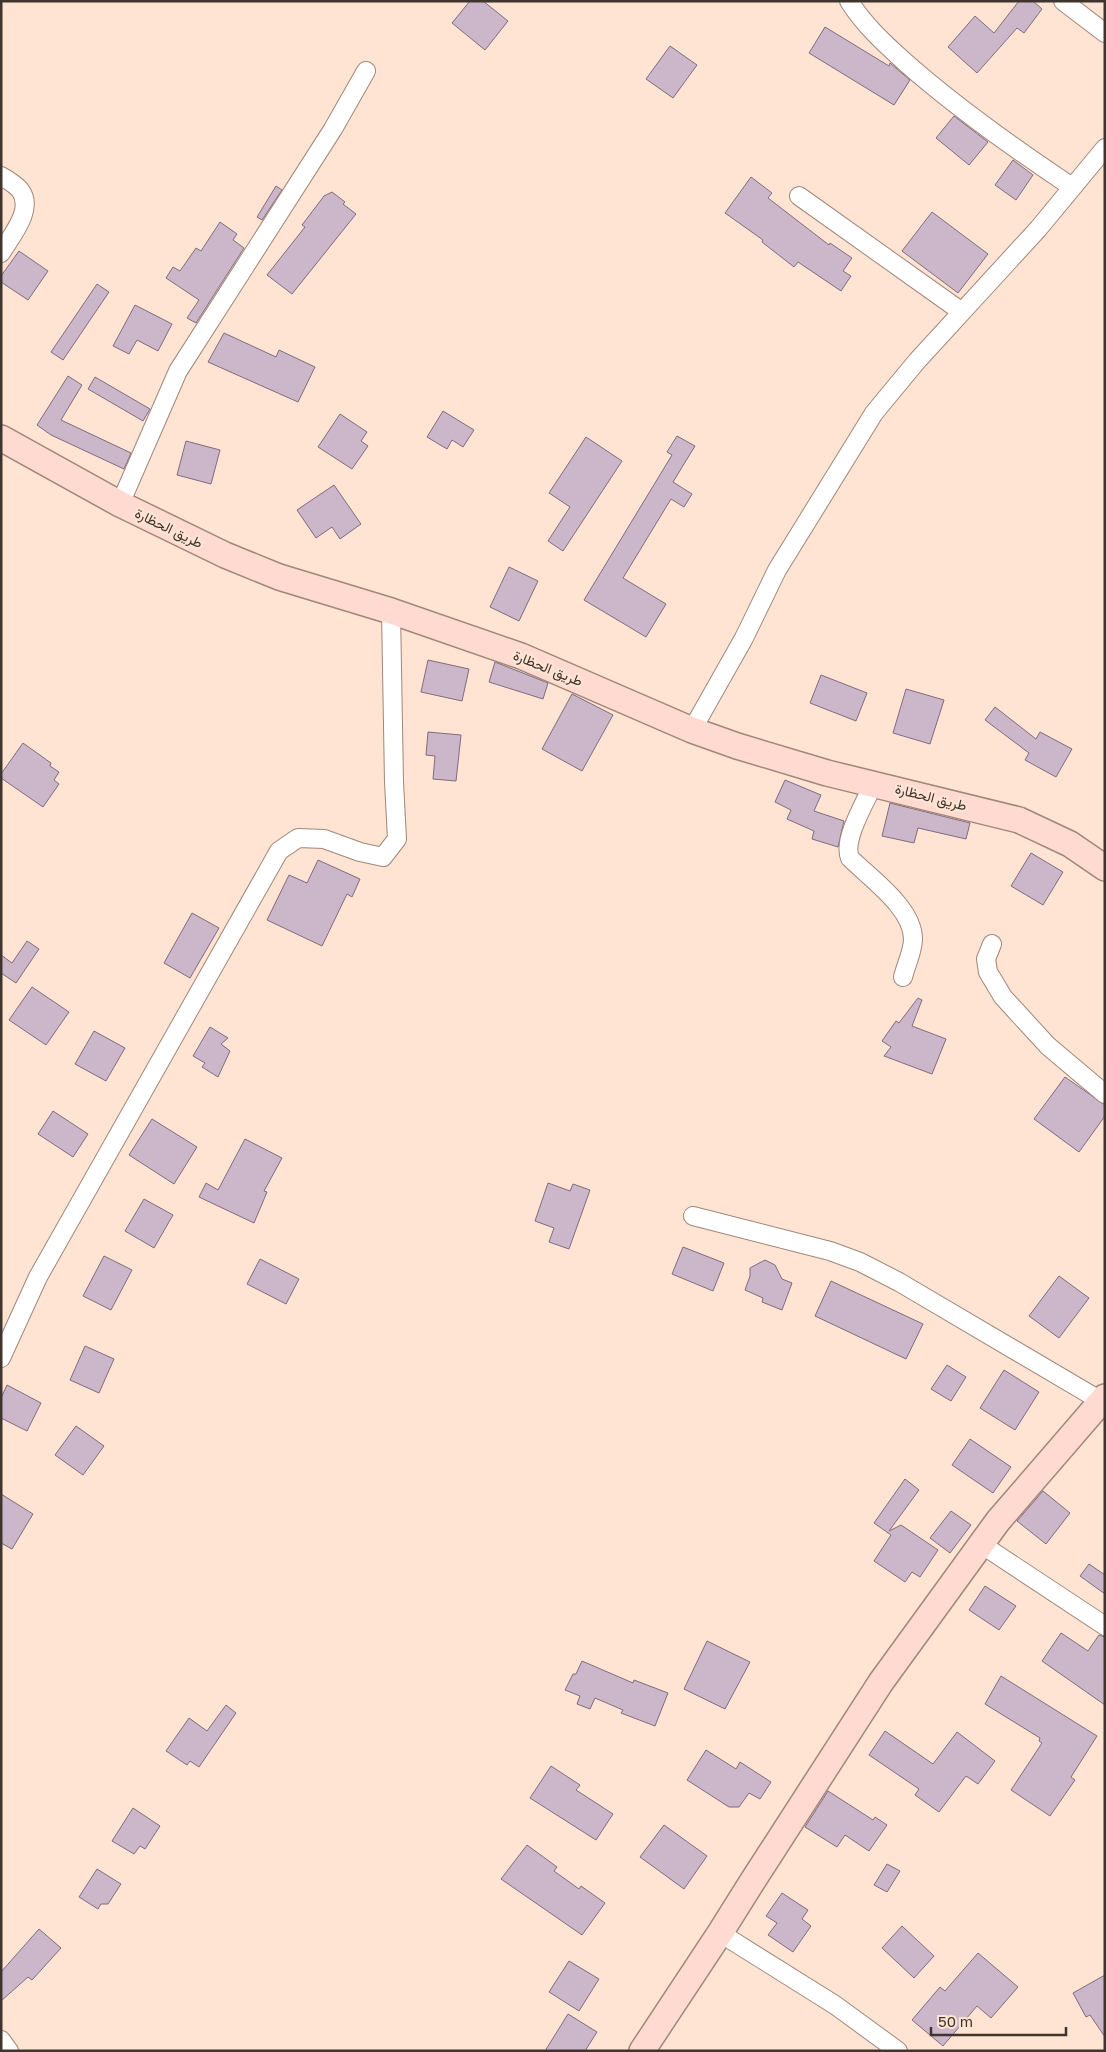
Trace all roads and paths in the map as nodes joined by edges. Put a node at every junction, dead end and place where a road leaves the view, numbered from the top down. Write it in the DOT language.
graph roads {
  1 [pos="849,1"];
  2 [pos="1063,1"];
  3 [pos="1105,33"];
  4 [pos="366,71"];
  5 [pos="1105,148"];
  6 [pos="1,176"];
  7 [pos="1072,187"];
  8 [pos="799,196"];
  9 [pos="1,253"];
  10 [pos="962,312"];
  11 [pos="1,438"];
  12 [pos="120,504"];
  13 [pos="391,611"];
  14 [pos="692,730"];
  15 [pos="874,783"];
  16 [pos="1105,868"];
  17 [pos="992,944"];
  18 [pos="902,976"];
  19 [pos="1105,1094"];
  20 [pos="693,1216"];
  21 [pos="1,1358"];
  22 [pos="1103,1399"];
  23 [pos="981,1544"];
  24 [pos="1105,1626"];
  25 [pos="720,1933"];
  26 [pos="1,2040"];
  27 [pos="8,2051"];
  28 [pos="642,2051"];
  29 [pos="898,2051"];
  1 -- 7 [label="street"];
  2 -- 3 [label="street"];
  4 -- 12 [label="street"];
  5 -- 7 [label="street"];
  6 -- 9 [label="street"];
  7 -- 10 [label="street"];
  8 -- 10 [label="street"];
  10 -- 14 [label="street"];
  11 -- 12 [label="street, طريق الحظارة"];
  12 -- 13 [label="street, طريق الحظارة"];
  13 -- 14 [label="street, طريق الحظارة"];
  13 -- 21 [label="street"];
  14 -- 15 [label="street, طريق الحظارة"];
  15 -- 16 [label="street, طريق الحظارة"];
  15 -- 18 [label="street"];
  17 -- 19 [label="street"];
  20 -- 22 [label="street"];
  22 -- 23 [label="street"];
  23 -- 24 [label="street"];
  23 -- 25 [label="street"];
  25 -- 28 [label="street"];
  25 -- 29 [label="street"];
  26 -- 27 [label="street"];
}
